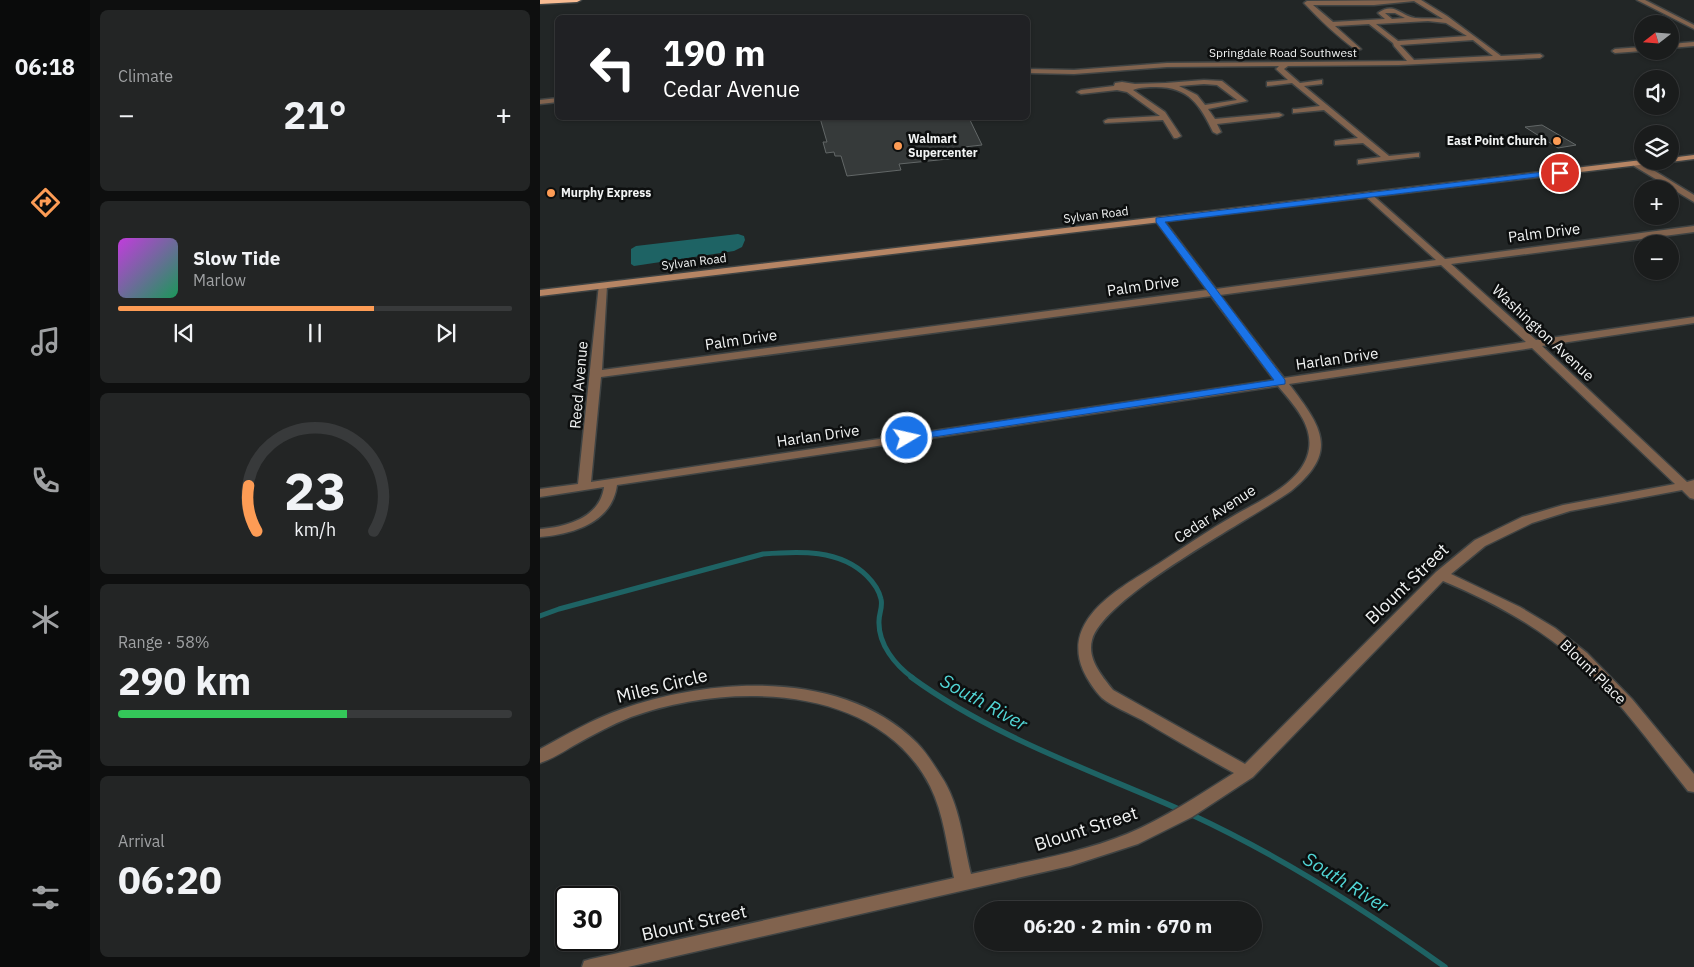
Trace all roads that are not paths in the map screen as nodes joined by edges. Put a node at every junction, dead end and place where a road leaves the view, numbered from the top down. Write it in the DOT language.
graph roads {
  1 [pos="577,0"];
  2 [pos="1412,0"];
  3 [pos="1417,0"];
  4 [pos="1640,0"];
  5 [pos="540,2"];
  6 [pos="1338,7"];
  7 [pos="1346,12"];
  8 [pos="1412,20"];
  9 [pos="1362,21"];
  10 [pos="1391,21"];
  11 [pos="1448,21"];
  12 [pos="1331,24"];
  13 [pos="1694,27"];
  14 [pos="1474,38"];
  15 [pos="1397,44"];
  16 [pos="1484,44"];
  17 [pos="1694,44"];
  18 [pos="1679,45"];
  19 [pos="1358,49"];
  20 [pos="1634,50"];
  21 [pos="1614,51"];
  22 [pos="1510,54"];
  23 [pos="1540,56"];
  24 [pos="1499,58"];
  25 [pos="1412,62"];
  26 [pos="1284,68"];
  27 [pos="1112,69"];
  28 [pos="1030,71"];
  29 [pos="1319,82"];
  30 [pos="1296,83"];
  31 [pos="1169,84"];
  32 [pos="1270,84"];
  33 [pos="1120,86"];
  34 [pos="1131,88"];
  35 [pos="1081,92"];
  36 [pos="555,100"];
  37 [pos="540,102"];
  38 [pos="1205,107"];
  39 [pos="1324,108"];
  40 [pos="1296,111"];
  41 [pos="1279,115"];
  42 [pos="1165,118"];
  43 [pos="1108,121"];
  44 [pos="1212,122"];
  45 [pos="1217,132"];
  46 [pos="1177,136"];
  47 [pos="1365,140"];
  48 [pos="1338,143"];
  49 [pos="1416,155"];
  50 [pos="1694,157"];
  51 [pos="1388,159"];
  52 [pos="1679,159"];
  53 [pos="1361,162"];
  54 [pos="1634,164"];
  55 [pos="1647,170"];
  56 [pos="1369,195"];
  57 [pos="1694,199"];
  58 [pos="1159,220"];
  59 [pos="1694,229"];
  60 [pos="1443,262"];
  61 [pos="602,286"];
  62 [pos="1213,292"];
  63 [pos="540,293"];
  64 [pos="1694,320"];
  65 [pos="1534,344"];
  66 [pos="596,374"];
  67 [pos="1281,382"];
  68 [pos="611,482"];
  69 [pos="584,486"];
  70 [pos="1691,488"];
  71 [pos="540,493"];
  72 [pos="540,533"];
  73 [pos="1441,575"];
  74 [pos="540,757"];
  75 [pos="1247,772"];
  76 [pos="1694,786"];
  77 [pos="964,883"];
  78 [pos="592,967"];
  1 -- 5 [label="highway"];
  2 -- 12 [label="street"];
  3 -- 11 [label="street"];
  4 -- 13 [label="street"];
  6 -- 7 [label="street"];
  8 -- 10 [label="street"];
  8 -- 10 [label="street"];
  8 -- 11 [label="street"];
  9 -- 10 [label="street"];
  9 -- 12 [label="street"];
  9 -- 15 [label="street"];
  9 -- 15 [label="street"];
  11 -- 14 [label="street"];
  12 -- 19 [label="street"];
  14 -- 15 [label="street"];
  14 -- 16 [label="street"];
  15 -- 25 [label="street"];
  16 -- 22 [label="street"];
  16 -- 24 [label="street"];
  17 -- 18 [label="street"];
  20 -- 21 [label="street"];
  23 -- 24 [label="street, Springdale Road Southwest"];
  24 -- 25 [label="street, Springdale Road Southwest"];
  25 -- 26 [label="street, Springdale Road Southwest"];
  26 -- 27 [label="street, Springdale Road Southwest"];
  26 -- 30 [label="street"];
  27 -- 28 [label="street, Springdale Road Southwest"];
  27 -- 33 [label="street"];
  29 -- 30 [label="street"];
  30 -- 32 [label="street"];
  30 -- 39 [label="street"];
  31 -- 34 [label="street"];
  31 -- 38 [label="street"];
  31 -- 38 [label="street"];
  33 -- 34 [label="street"];
  33 -- 35 [label="street"];
  34 -- 42 [label="street"];
  36 -- 37 [label="street"];
  38 -- 44 [label="street"];
  39 -- 40 [label="street"];
  39 -- 47 [label="street"];
  41 -- 44 [label="street"];
  42 -- 43 [label="street"];
  42 -- 46 [label="street"];
  44 -- 45 [label="street"];
  47 -- 48 [label="street"];
  47 -- 51 [label="street"];
  49 -- 51 [label="street"];
  50 -- 52 [label="main road"];
  51 -- 53 [label="street"];
  54 -- 56 [label="main road, Sylvan Road"];
  55 -- 57 [label="street"];
  56 -- 58 [label="main road, Sylvan Road"];
  56 -- 60 [label="street, Washington Avenue"];
  58 -- 61 [label="main road, Sylvan Road"];
  58 -- 62 [label="street, Cedar Avenue"];
  59 -- 60 [label="street, Palm Drive"];
  60 -- 62 [label="street, Palm Drive"];
  60 -- 65 [label="street, Washington Avenue"];
  61 -- 63 [label="main road, Sylvan Road"];
  61 -- 66 [label="street, Reed Avenue"];
  62 -- 66 [label="street, Palm Drive"];
  62 -- 67 [label="street, Cedar Avenue"];
  64 -- 65 [label="street, Harlan Drive"];
  65 -- 67 [label="street, Harlan Drive"];
  65 -- 70 [label="street, Washington Avenue"];
  66 -- 69 [label="street, Reed Avenue"];
  67 -- 68 [label="street, Harlan Drive"];
  67 -- 75 [label="street, Cedar Avenue"];
  68 -- 69 [label="street, Harlan Drive"];
  68 -- 72 [label="street"];
  69 -- 71 [label="street, Harlan Drive"];
  70 -- 73 [label="street, Blount Street"];
  73 -- 75 [label="street, Blount Street"];
  73 -- 76 [label="street, Blount Place"];
  74 -- 77 [label="street, Miles Circle"];
  75 -- 77 [label="street, Blount Street"];
  77 -- 78 [label="street, Blount Street"];
}
